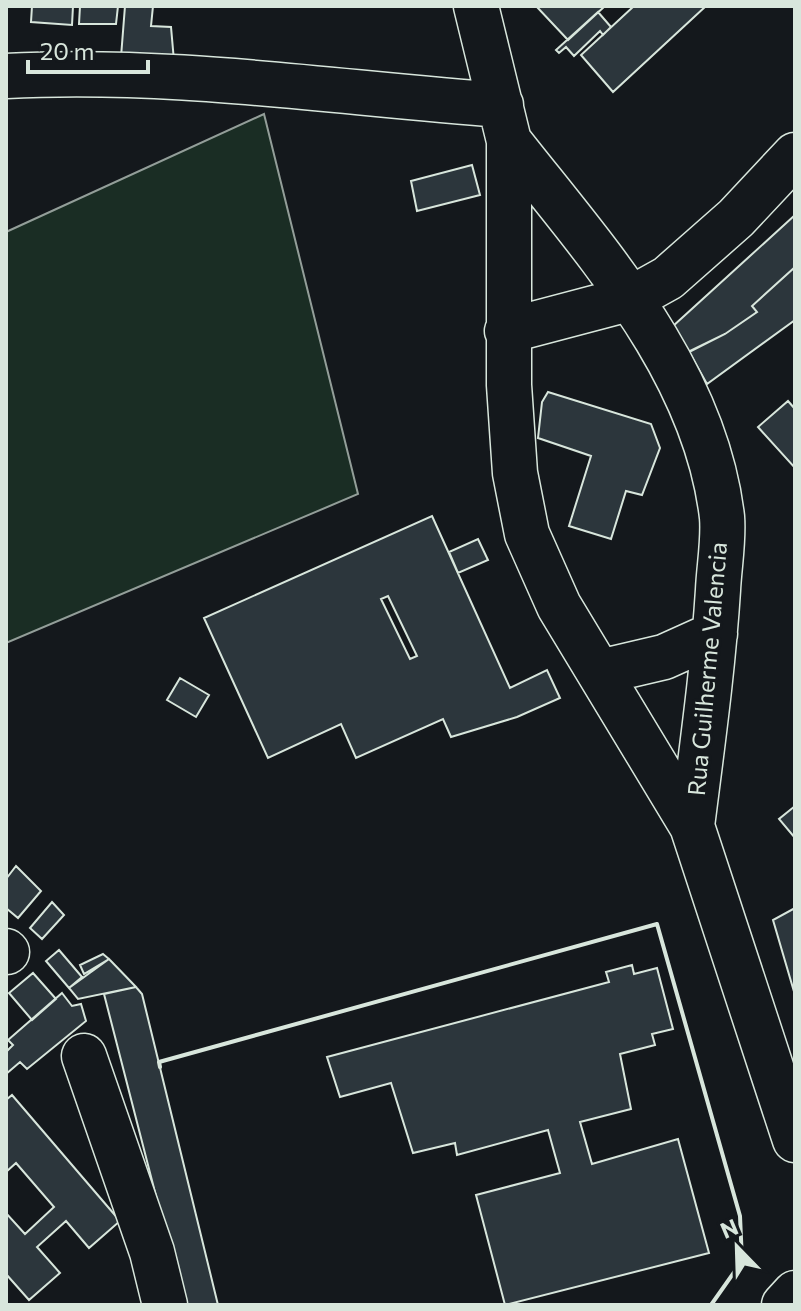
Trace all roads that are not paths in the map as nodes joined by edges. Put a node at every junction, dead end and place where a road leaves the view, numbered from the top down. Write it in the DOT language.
graph roads {
  1 [pos="476,6"];
  2 [pos="6,76"];
  3 [pos="505,123"];
  4 [pos="795,155"];
  5 [pos="632,298"];
  6 [pos="507,331"];
  7 [pos="715,634"];
  8 [pos="600,672"];
  9 [pos="692,826"];
  10 [pos="84,1056"];
  11 [pos="795,1140"];
  12 [pos="795,1293"];
  13 [pos="165,1305"];
  14 [pos="784,1305"];
  1 -- 3 [label="street, Rua Guilherme Valencia"];
  2 -- 3 [label="street"];
  3 -- 5 [label="street, Rua Guilherme Valencia"];
  3 -- 6 [label="street, Rua Guilherme Valencia"];
  4 -- 5 [label="street"];
  5 -- 6 [label="street"];
  5 -- 7 [label="street, Rua Guilherme Valencia"];
  6 -- 8 [label="street, Rua Guilherme Valencia"];
  7 -- 8 [label="street"];
  7 -- 9 [label="street, Rua Guilherme Valencia"];
  8 -- 9 [label="street, Rua Guilherme Valencia"];
  9 -- 11 [label="street, Rua Guilherme Valencia"];
  10 -- 13 [label="street"];
  12 -- 14 [label="street"];
}
